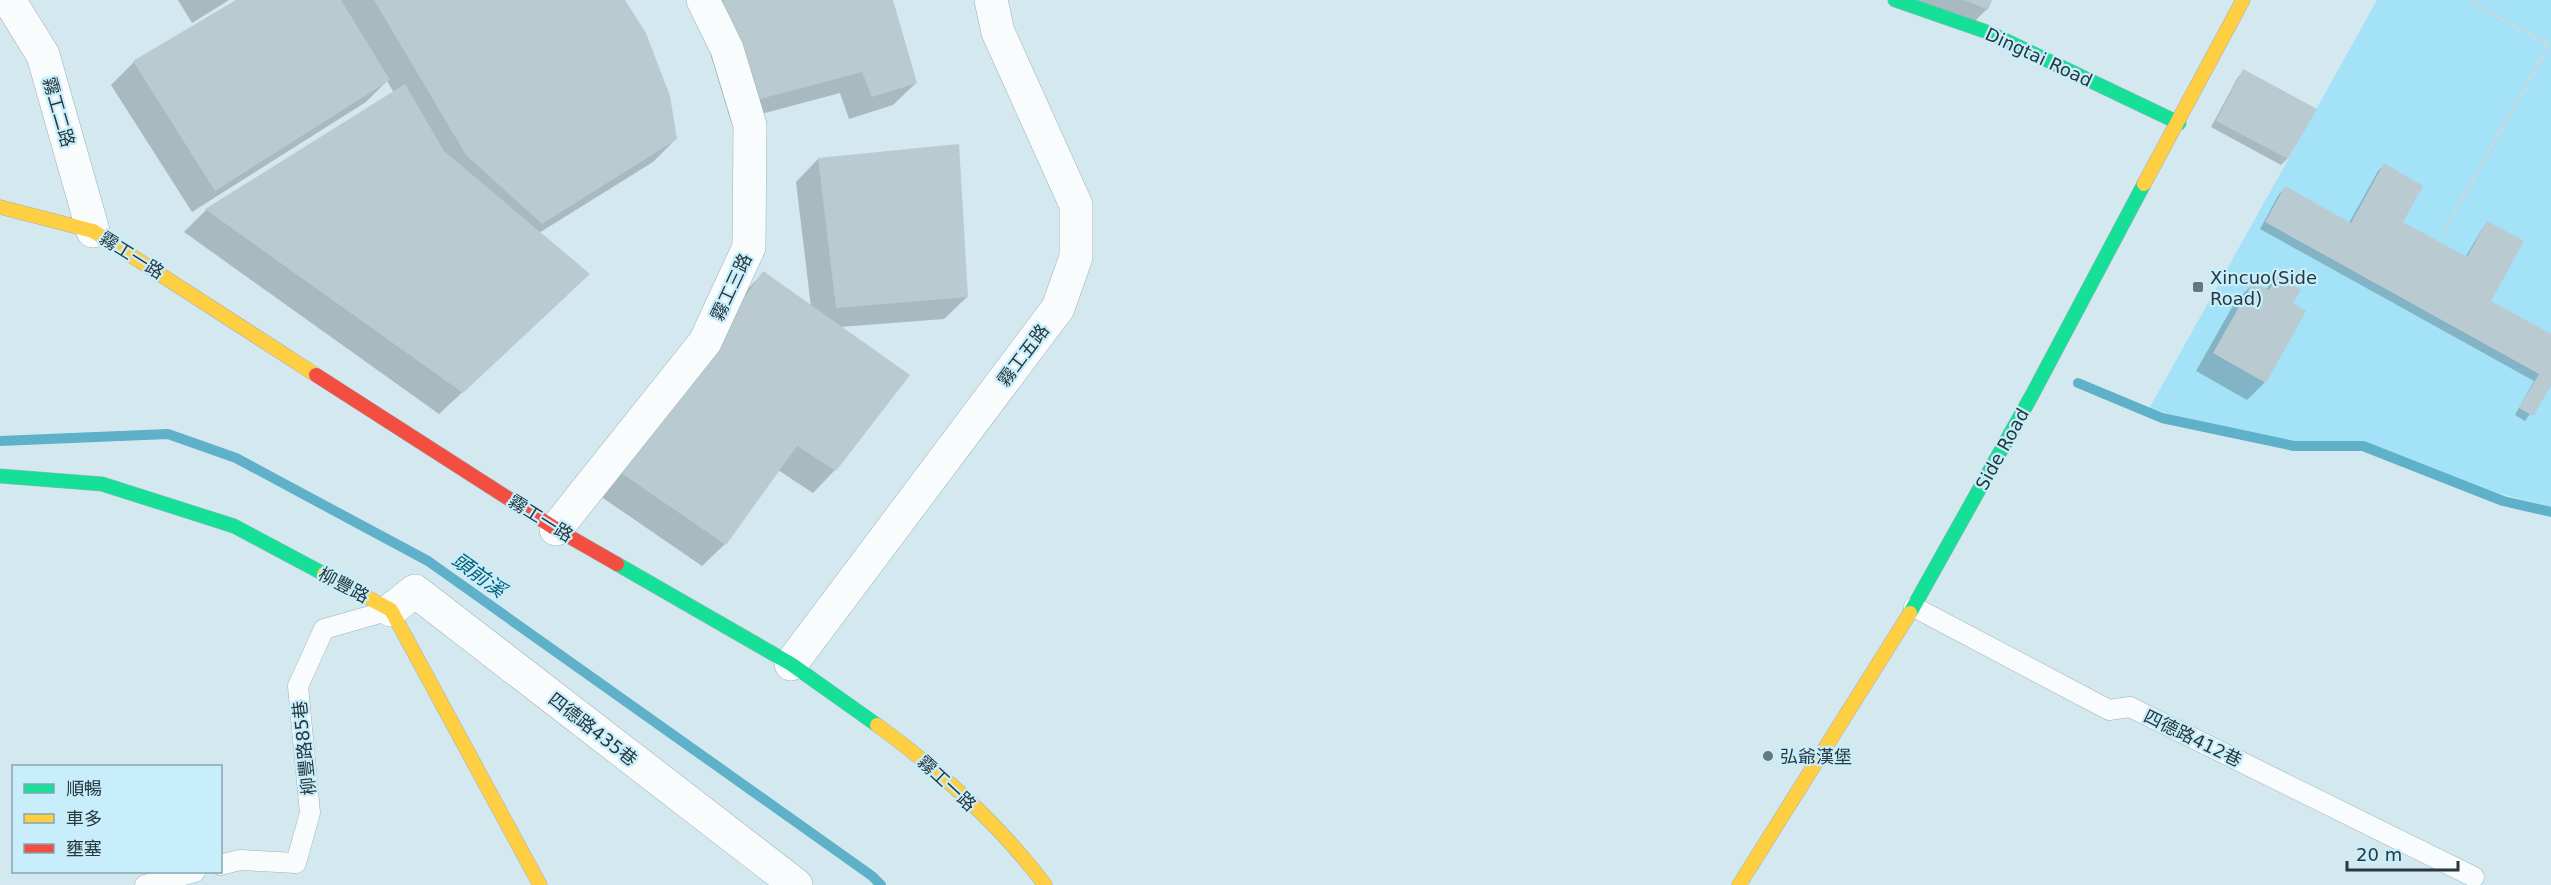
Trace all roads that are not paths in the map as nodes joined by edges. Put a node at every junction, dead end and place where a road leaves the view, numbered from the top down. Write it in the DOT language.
graph roads {
  1 [pos="9,0"];
  2 [pos="703,0"];
  3 [pos="991,0"];
  4 [pos="1895,0"];
  5 [pos="2243,0"];
  6 [pos="2179,123"];
  7 [pos="0,207"];
  8 [pos="93,231"];
  9 [pos="0,476"];
  10 [pos="556,529"];
  11 [pos="1914,607"];
  12 [pos="391,610"];
  13 [pos="791,664"];
  14 [pos="222,864"];
  15 [pos="191,873"];
  16 [pos="2474,877"];
  17 [pos="145,885"];
  18 [pos="540,885"];
  19 [pos="796,885"];
  20 [pos="1045,885"];
  21 [pos="1739,885"];
  1 -- 8 [label="street, 霧工二路"];
  2 -- 10 [label="street, 霧工三路"];
  3 -- 13 [label="street, 霧工五路"];
  4 -- 6 [label="street, Dingtai Road"];
  5 -- 6 [label="street, Side Road"];
  6 -- 11 [label="street, Side Road"];
  7 -- 8 [label="street, 霧工一路"];
  8 -- 10 [label="street, 霧工一路"];
  9 -- 12 [label="street, 柳豐路"];
  10 -- 13 [label="street, 霧工一路"];
  11 -- 16 [label="lane, 四德路412巷"];
  11 -- 21 [label="street, Side Road"];
  12 -- 14 [label="lane, 柳豐路85巷"];
  12 -- 18 [label="street, 柳豐路"];
  12 -- 19 [label="street, 四德路435巷"];
  13 -- 20 [label="street, 霧工一路"];
  15 -- 17 [label="lane"];
}
